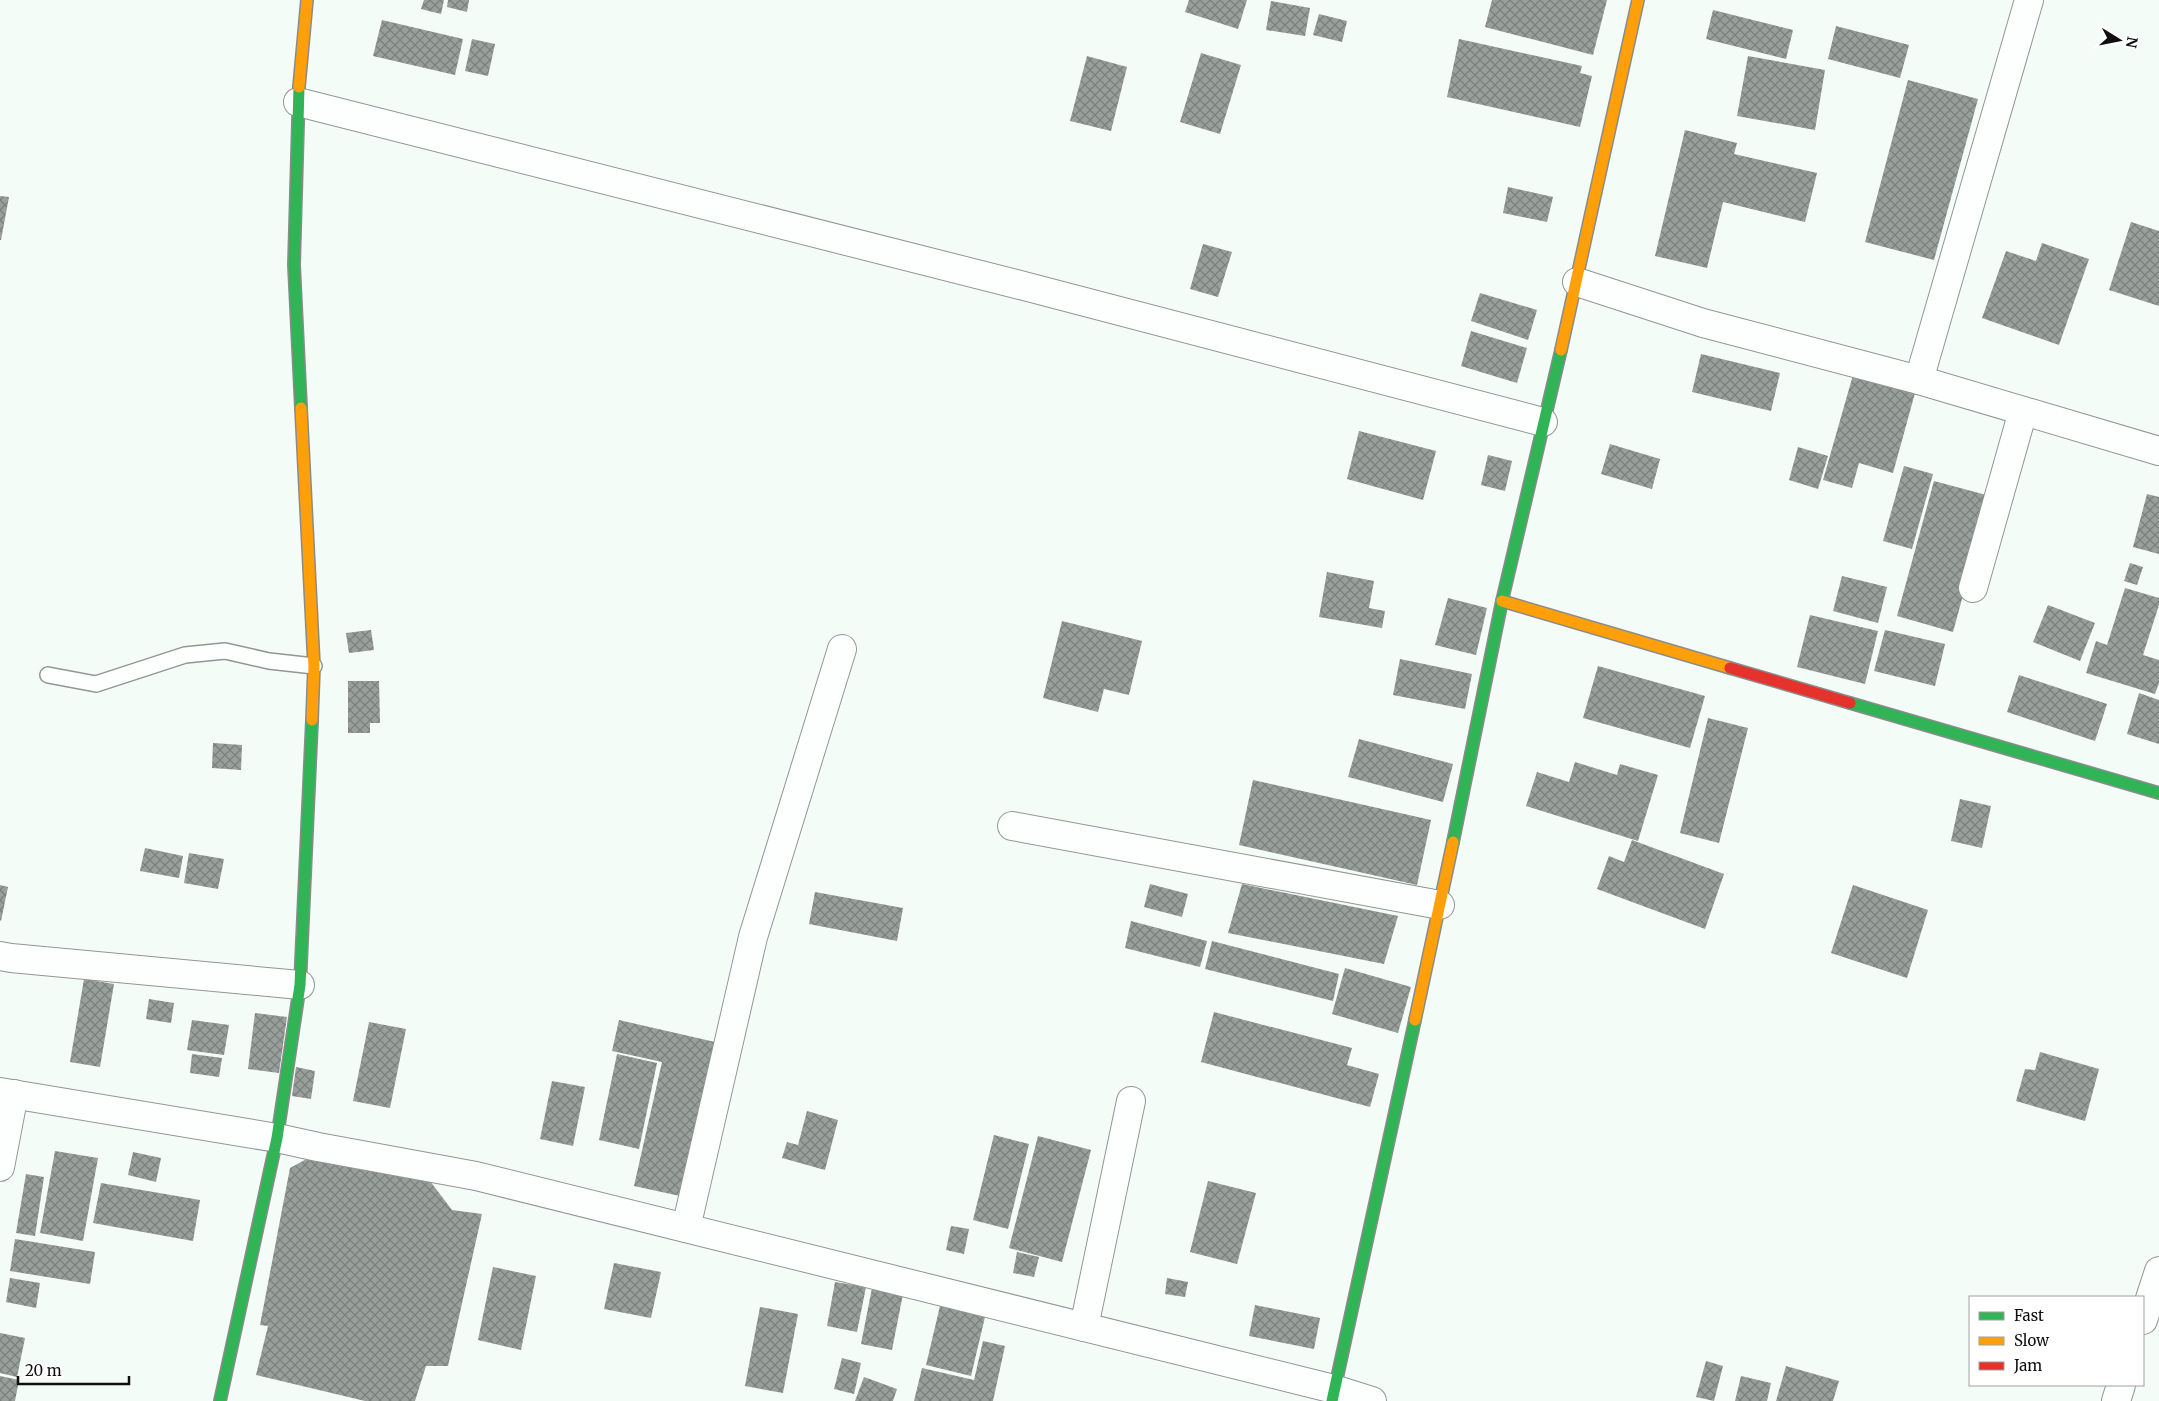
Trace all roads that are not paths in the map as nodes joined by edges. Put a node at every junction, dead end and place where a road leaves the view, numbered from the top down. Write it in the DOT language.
graph roads {
  1 [pos="307,0"];
  2 [pos="1638,0"];
  3 [pos="2029,0"];
  4 [pos="298,102"];
  5 [pos="1577,282"];
  6 [pos="1919,380"];
  7 [pos="2022,411"];
  8 [pos="1543,422"];
  9 [pos="2159,451"];
  10 [pos="1972,588"];
  11 [pos="1502,601"];
  12 [pos="842,649"];
  13 [pos="314,666"];
  14 [pos="48,675"];
  15 [pos="2159,793"];
  16 [pos="1012,826"];
  17 [pos="1440,905"];
  18 [pos="0,956"];
  19 [pos="300,985"];
  20 [pos="7,1093"];
  21 [pos="1131,1101"];
  22 [pos="277,1138"];
  23 [pos="0,1167"];
  24 [pos="686,1228"];
  25 [pos="2159,1271"];
  26 [pos="2144,1317"];
  27 [pos="1084,1327"];
  28 [pos="2121,1386"];
  29 [pos="1333,1395"];
  30 [pos="220,1401"];
  31 [pos="1372,1401"];
  32 [pos="2116,1401"];
  1 -- 4 [label="street"];
  2 -- 5 [label="street"];
  3 -- 6 [label="street"];
  4 -- 8 [label="street"];
  4 -- 13 [label="street"];
  5 -- 6 [label="street"];
  5 -- 8 [label="street"];
  6 -- 7 [label="street"];
  7 -- 9 [label="street"];
  7 -- 10 [label="street"];
  8 -- 11 [label="street"];
  11 -- 15 [label="street"];
  11 -- 17 [label="street"];
  12 -- 24 [label="street"];
  13 -- 14 [label="lane"];
  13 -- 19 [label="street"];
  16 -- 17 [label="street"];
  17 -- 29 [label="street"];
  18 -- 19 [label="street"];
  19 -- 22 [label="street"];
  20 -- 22 [label="street"];
  20 -- 23 [label="street"];
  21 -- 27 [label="street"];
  22 -- 24 [label="street"];
  22 -- 30 [label="street"];
  24 -- 27 [label="street"];
  25 -- 26 [label="street"];
  27 -- 29 [label="street"];
  28 -- 32 [label="street"];
  29 -- 31 [label="street"];
}
